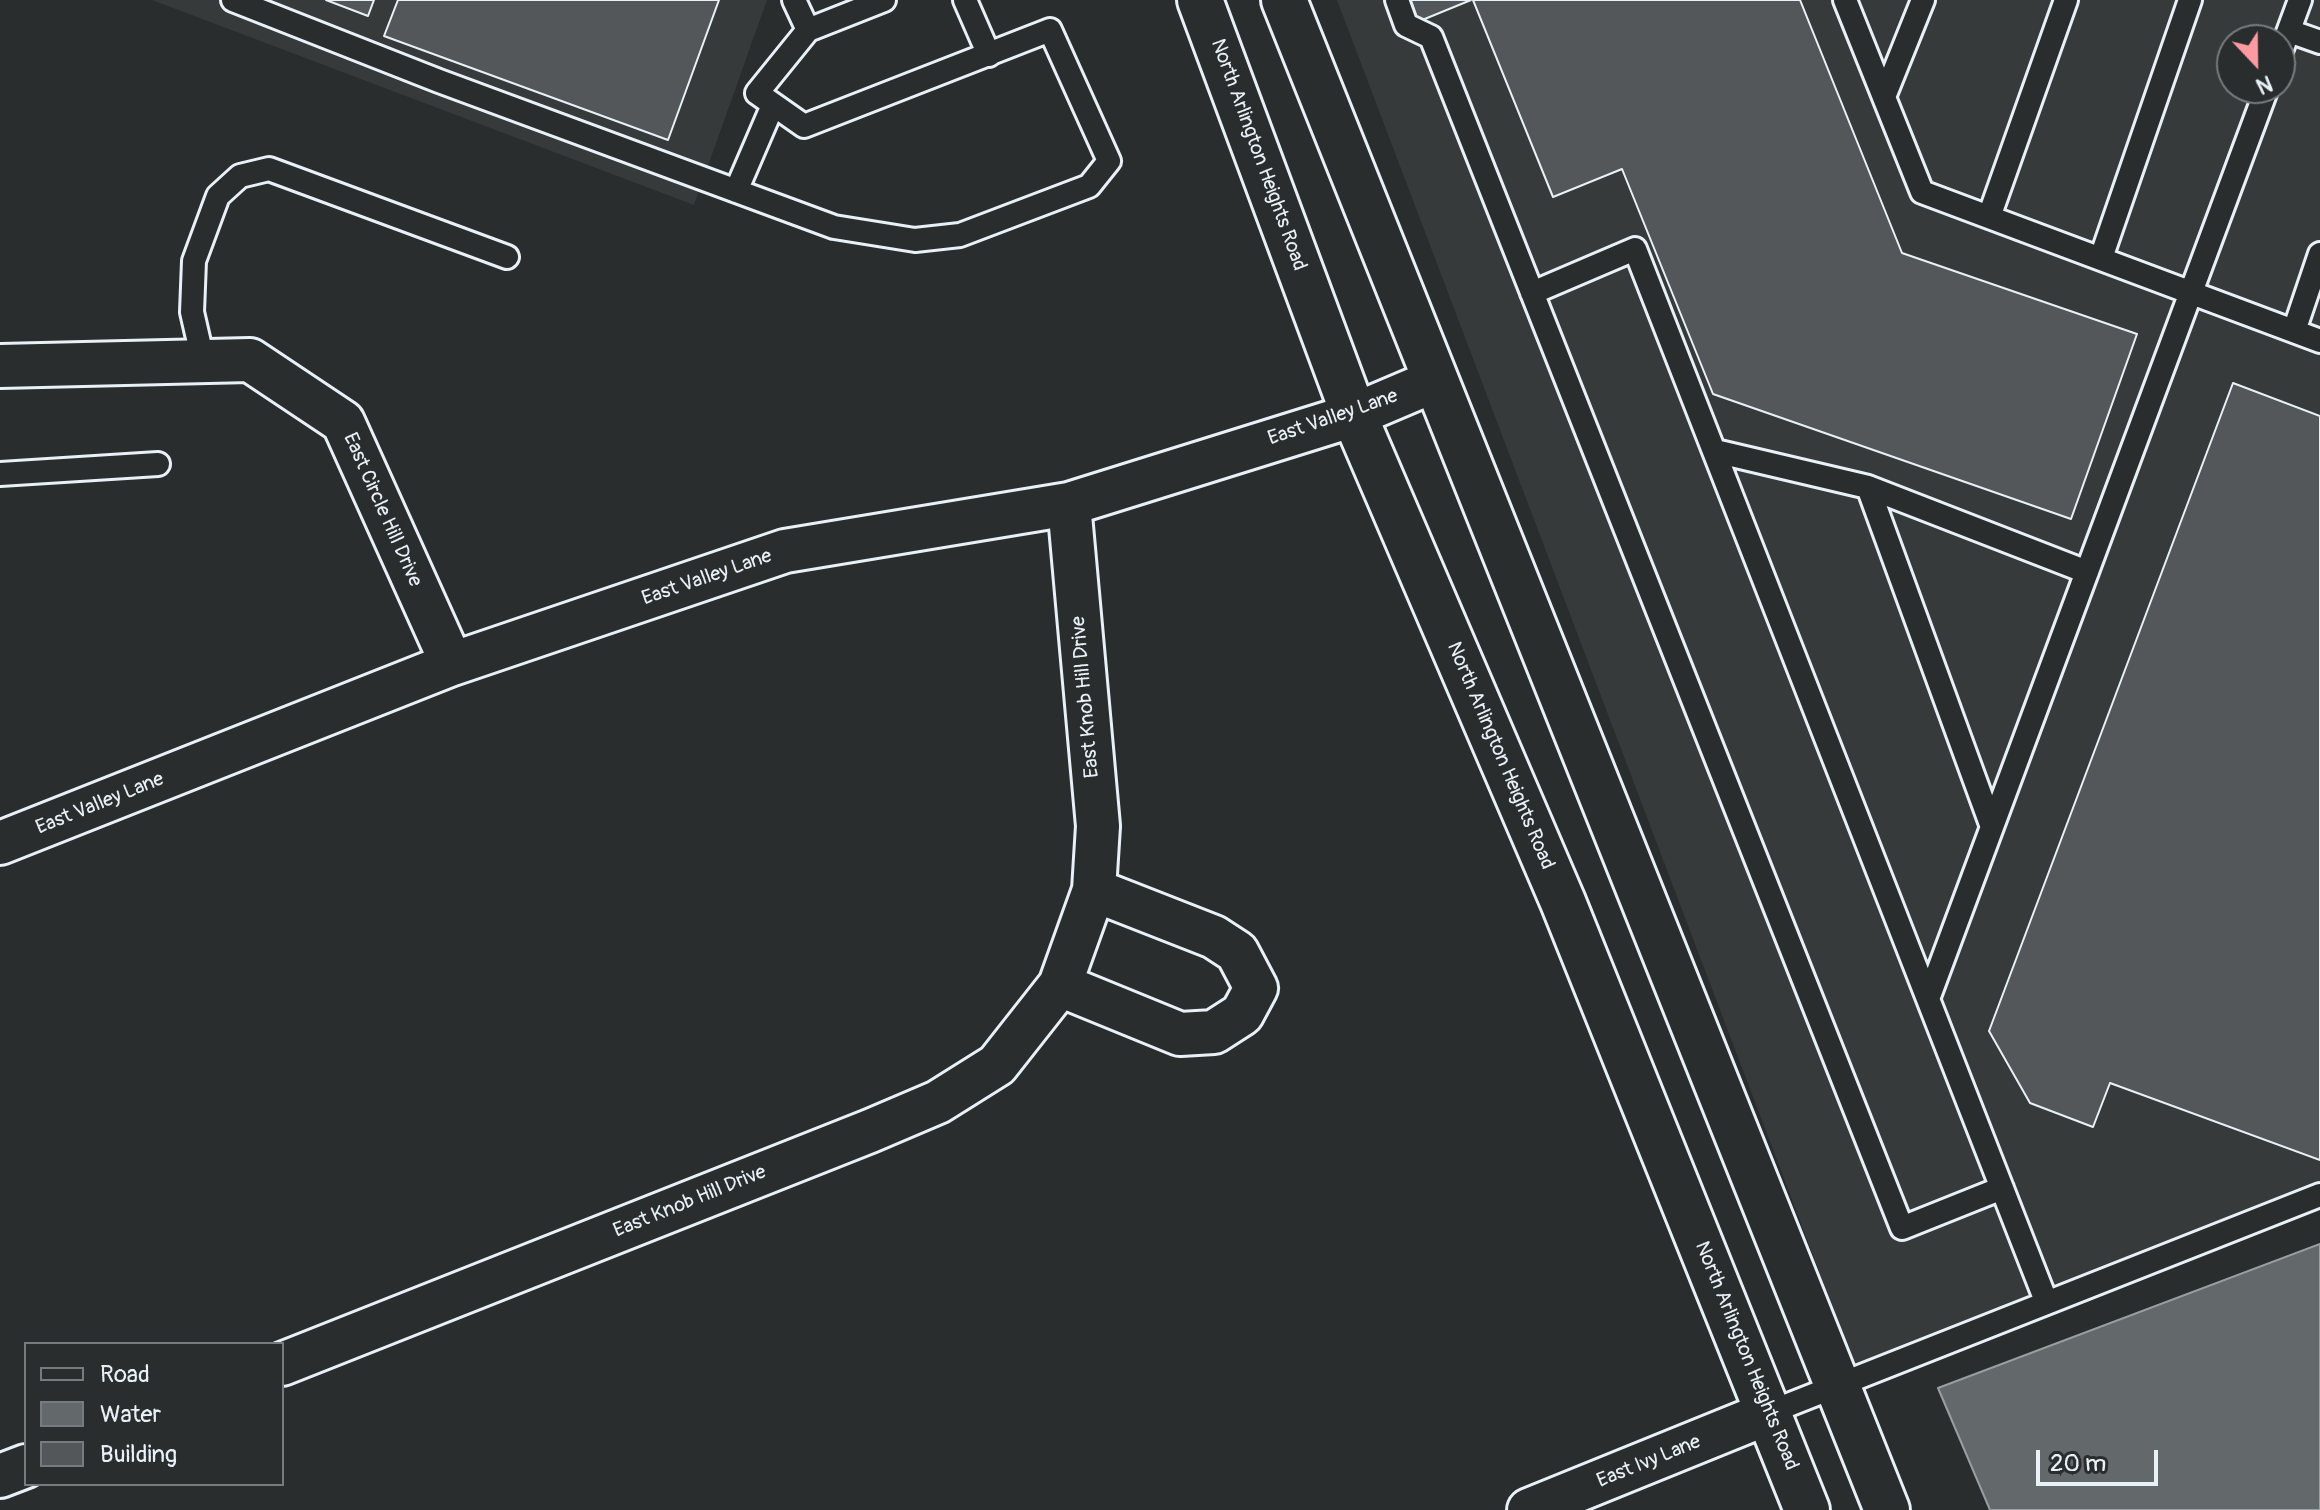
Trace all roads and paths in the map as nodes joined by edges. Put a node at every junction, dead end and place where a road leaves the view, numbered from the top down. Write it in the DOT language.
graph roads {
  1 [pos="233,0"];
  2 [pos="794,0"];
  3 [pos="884,0"];
  4 [pos="965,0"];
  5 [pos="1200,0"];
  6 [pos="1284,0"];
  7 [pos="1397,0"];
  8 [pos="1845,0"];
  9 [pos="1923,0"];
  10 [pos="2066,0"];
  11 [pos="2300,0"];
  12 [pos="2187,1"];
  13 [pos="2291,24"];
  14 [pos="808,30"];
  15 [pos="2296,33"];
  16 [pos="2320,42"];
  17 [pos="989,55"];
  18 [pos="1884,97"];
  19 [pos="2261,104"];
  20 [pos="773,105"];
  21 [pos="736,191"];
  22 [pos="1989,217"];
  23 [pos="2320,254"];
  24 [pos="507,257"];
  25 [pos="2101,258"];
  26 [pos="2191,292"];
  27 [pos="1532,293"];
  28 [pos="2294,331"];
  29 [pos="2320,341"];
  30 [pos="203,360"];
  31 [pos="0,366"];
  32 [pos="1434,381"];
  33 [pos="1354,415"];
  34 [pos="1715,451"];
  35 [pos="158,464"];
  36 [pos="0,474"];
  37 [pos="1868,487"];
  38 [pos="1069,504"];
  39 [pos="2087,572"];
  40 [pos="452,664"];
  41 [pos="1992,827"];
  42 [pos="0,843"];
  43 [pos="1094,890"];
  44 [pos="1060,985"];
  45 [pos="1928,999"];
  46 [pos="2002,1188"];
  47 [pos="2320,1195"];
  48 [pos="2046,1301"];
  49 [pos="284,1363"];
  50 [pos="1838,1386"];
  51 [pos="1768,1413"];
  52 [pos="24,1467"];
  53 [pos="0,1476"];
  54 [pos="1529,1510"];
  55 [pos="1807,1510"];
  56 [pos="1887,1510"];
  1 -- 21 [label="lane"];
  2 -- 14 [label="lane"];
  3 -- 14 [label="lane"];
  4 -- 17 [label="lane"];
  5 -- 33 [label="main road, North Arlington Heights Road"];
  6 -- 32 [label="main road"];
  7 -- 27 [label="lane"];
  8 -- 18 [label="lane"];
  9 -- 18 [label="lane"];
  10 -- 22 [label="lane"];
  11 -- 13 [label="lane"];
  12 -- 25 [label="lane"];
  14 -- 20 [label="lane"];
  15 -- 16 [label="lane"];
  17 -- 20 [label="lane"];
  17 -- 21 [label="lane"];
  18 -- 22 [label="lane"];
  19 -- 26 [label="lane"];
  20 -- 21 [label="lane"];
  22 -- 25 [label="lane"];
  23 -- 28 [label="lane"];
  24 -- 30 [label="lane"];
  25 -- 26 [label="lane"];
  26 -- 28 [label="lane"];
  26 -- 39 [label="lane"];
  27 -- 34 [label="lane"];
  27 -- 46 [label="lane"];
  28 -- 29 [label="lane"];
  30 -- 31 [label="street, East Circle Hill Drive"];
  30 -- 40 [label="street, East Circle Hill Drive"];
  32 -- 33 [label="street, East Valley Lane"];
  32 -- 50 [label="main road"];
  33 -- 38 [label="street, East Valley Lane"];
  33 -- 51 [label="main road, North Arlington Heights Road"];
  34 -- 37 [label="lane"];
  34 -- 45 [label="lane"];
  35 -- 36 [label="lane"];
  37 -- 39 [label="lane"];
  37 -- 41 [label="lane"];
  38 -- 40 [label="street, East Valley Lane"];
  38 -- 43 [label="street, East Knob Hill Drive"];
  39 -- 41 [label="lane"];
  40 -- 42 [label="street, East Valley Lane"];
  41 -- 45 [label="lane"];
  43 -- 44 [label="street, East Knob Hill Drive"];
  43 -- 44 [label="street"];
  44 -- 49 [label="street, East Knob Hill Drive"];
  45 -- 46 [label="lane"];
  46 -- 48 [label="lane"];
  47 -- 48 [label="lane"];
  48 -- 50 [label="lane"];
  50 -- 51 [label="lane"];
  50 -- 56 [label="main road"];
  51 -- 54 [label="street, East Ivy Lane"];
  51 -- 55 [label="main road, North Arlington Heights Road"];
  52 -- 53 [label="street"];
}
